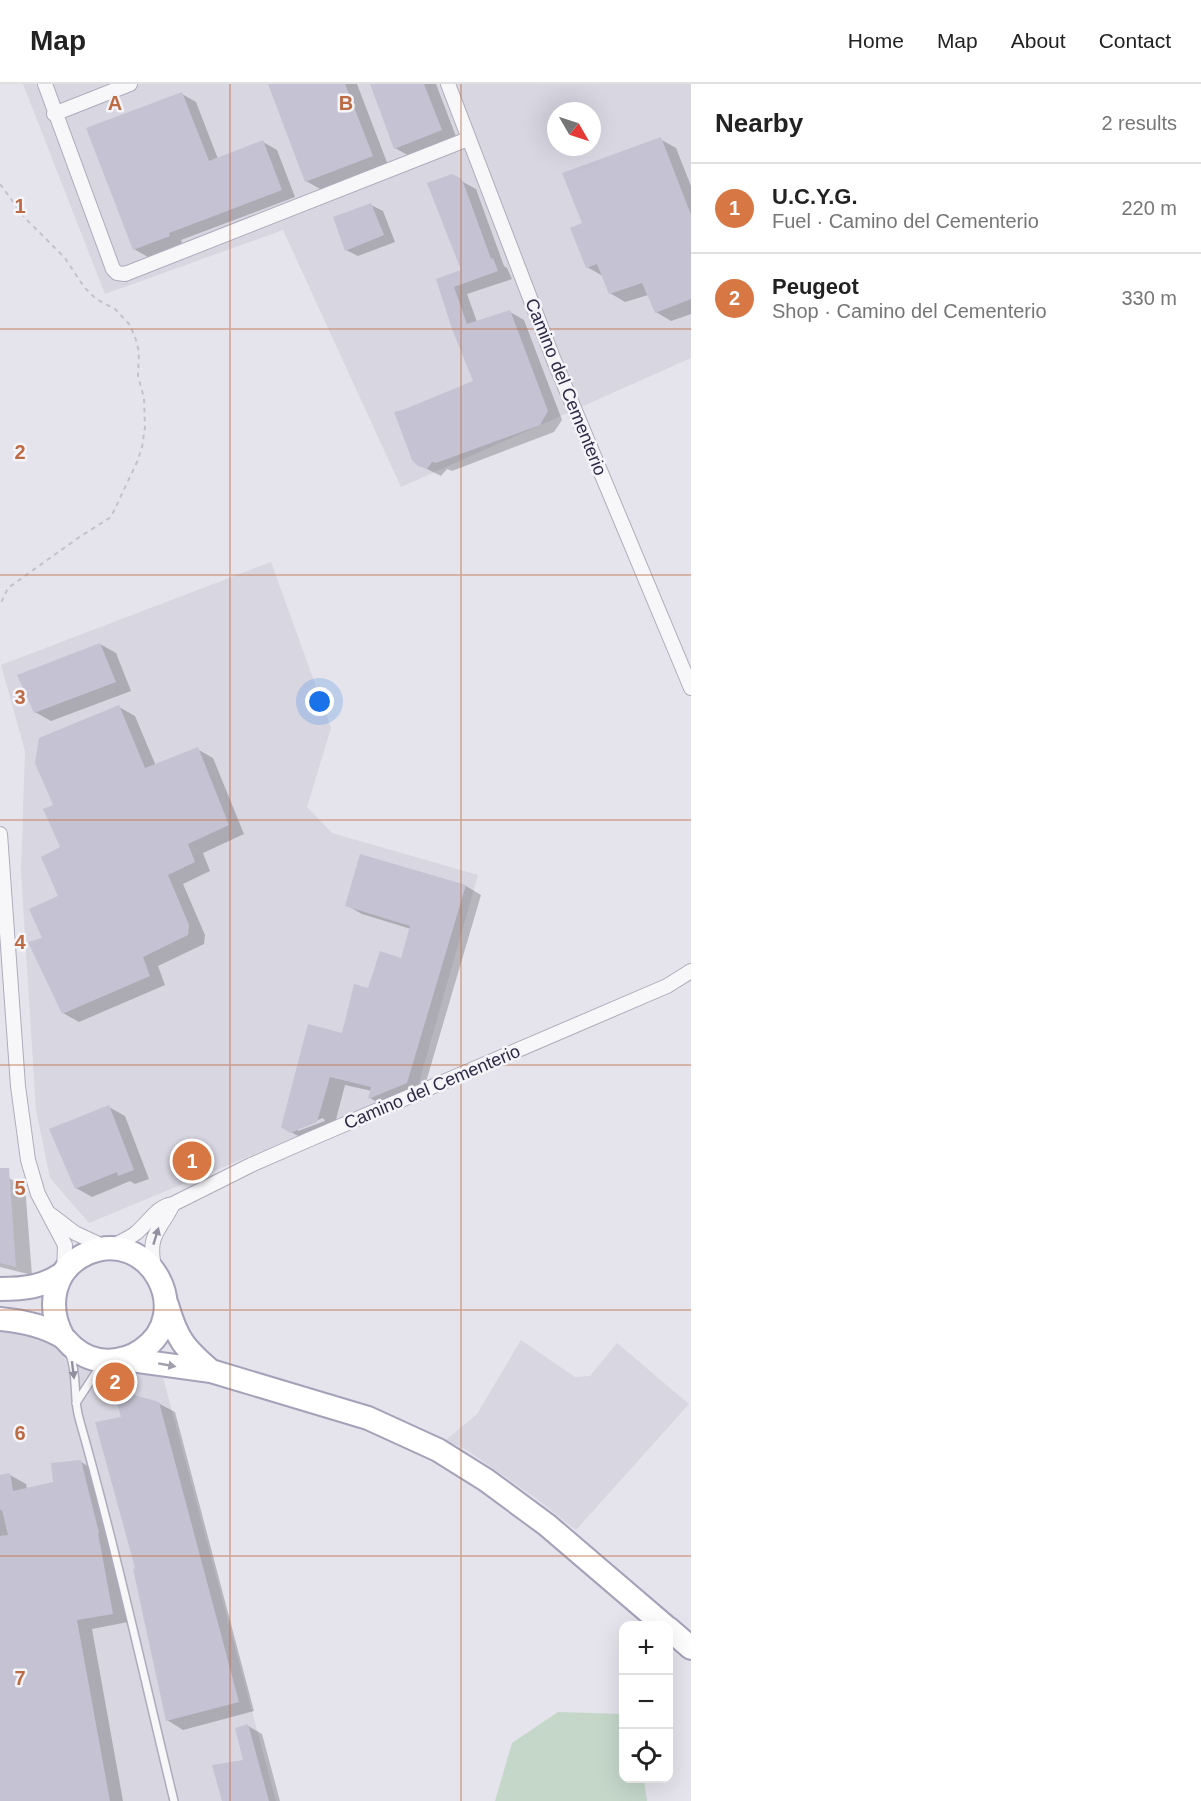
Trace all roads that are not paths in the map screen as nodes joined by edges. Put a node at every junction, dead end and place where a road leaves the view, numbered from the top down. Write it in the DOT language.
graph roads {
  1 [pos="45,84"];
  2 [pos="130,84"];
  3 [pos="448,84"];
  4 [pos="54,114"];
  5 [pos="468,139"];
  6 [pos="691,688"];
  7 [pos="0,834"];
  8 [pos="691,971"];
  9 [pos="173,1204"];
  10 [pos="48,1213"];
  11 [pos="108,1248"];
  12 [pos="64,1272"];
  13 [pos="156,1273"];
  14 [pos="0,1289"];
  15 [pos="166,1301"];
  16 [pos="0,1319"];
  17 [pos="64,1338"];
  18 [pos="114,1360"];
  19 [pos="211,1371"];
  20 [pos="76,1403"];
  21 [pos="660,1621"];
  22 [pos="673,1632"];
  23 [pos="691,1648"];
  24 [pos="174,1801"];
  1 -- 4 [label="street"];
  2 -- 4 [label="street"];
  3 -- 5 [label="street, Camino del Cementerio"];
  4 -- 5 [label="street"];
  5 -- 6 [label="street, Camino del Cementerio"];
  7 -- 10 [label="street"];
  8 -- 9 [label="street, Camino del Cementerio"];
  9 -- 11 [label="street, Camino del Cementerio"];
  13 -- 9 [label="street, one-way"];
  10 -- 11 [label="street"];
  10 -- 12 [label="street"];
  11 -- 12 [label="main road"];
  11 -- 13 [label="main road"];
  12 -- 14 [label="main road"];
  12 -- 17 [label="main road"];
  13 -- 15 [label="main road"];
  15 -- 18 [label="main road"];
  15 -- 19 [label="main road"];
  16 -- 17 [label="main road"];
  17 -- 18 [label="main road"];
  17 -- 20 [label="lane, one-way"];
  18 -- 19 [label="main road, one-way"];
  18 -- 20 [label="lane"];
  19 -- 21 [label="main road"];
  20 -- 24 [label="lane"];
  22 -- 23 [label="main road"];
}
